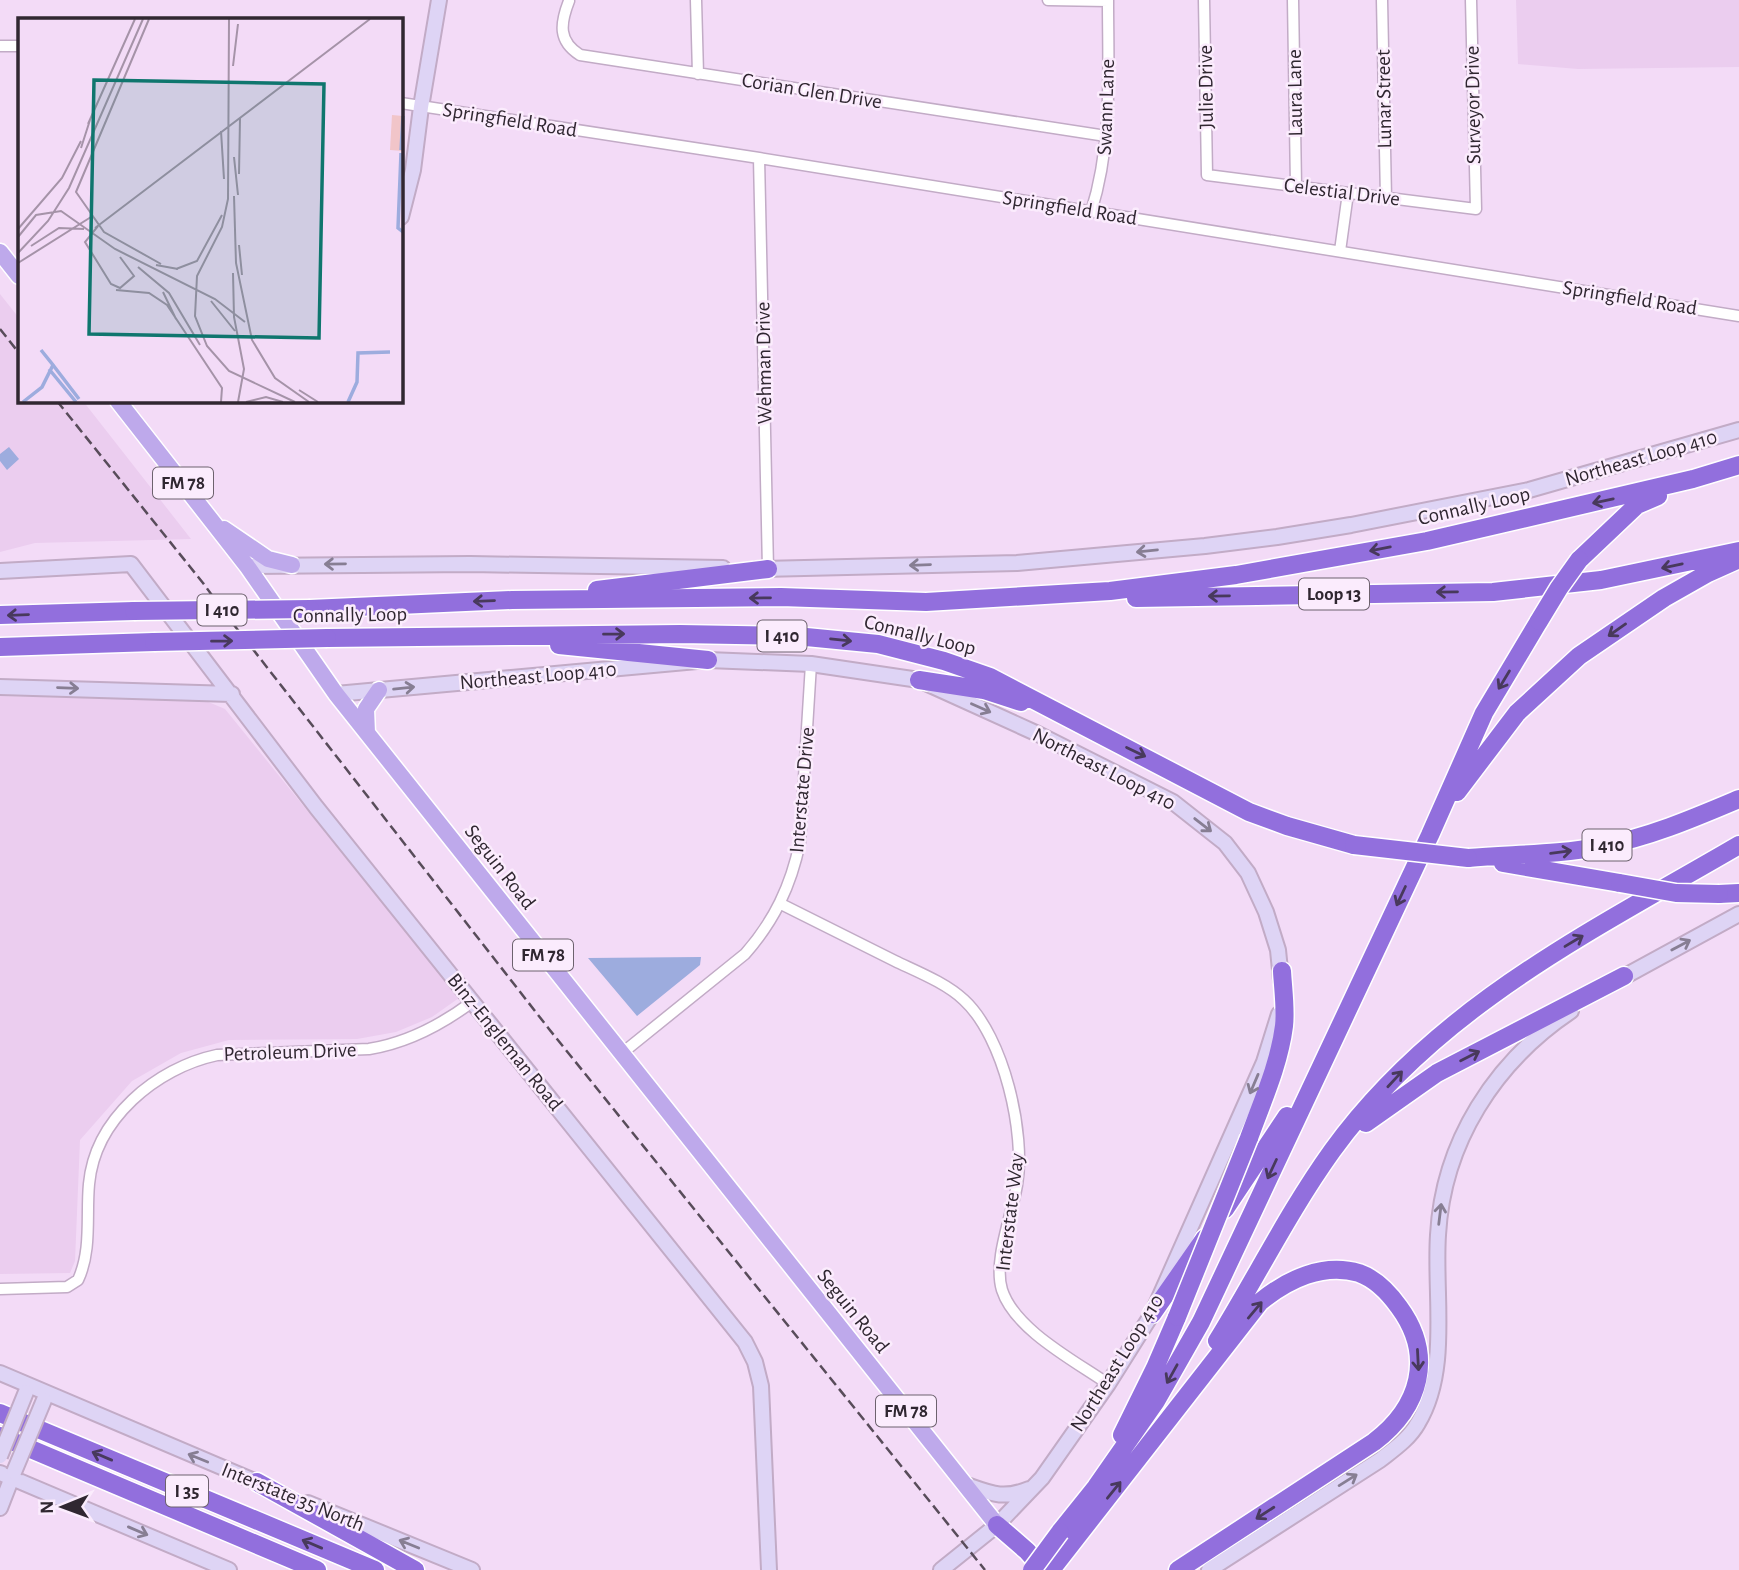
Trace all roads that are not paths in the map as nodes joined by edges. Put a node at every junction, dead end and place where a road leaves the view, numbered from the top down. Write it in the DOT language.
graph roads {
  1 [pos="439,0"];
  2 [pos="696,0"];
  3 [pos="1048,0"];
  4 [pos="1108,0"];
  5 [pos="1204,0"];
  6 [pos="1293,0"];
  7 [pos="1382,0"];
  8 [pos="1471,0"];
  9 [pos="569,1"];
  10 [pos="0,46"];
  11 [pos="18,46"];
  12 [pos="698,74"];
  13 [pos="402,103"];
  14 [pos="421,107"];
  15 [pos="1106,136"];
  16 [pos="759,158"];
  17 [pos="1207,175"];
  18 [pos="1296,186"];
  19 [pos="1348,193"];
  20 [pos="1387,198"];
  21 [pos="1476,209"];
  22 [pos="1091,212"];
  23 [pos="402,213"];
  24 [pos="0,251"];
  25 [pos="1340,251"];
  26 [pos="18,275"];
  27 [pos="1739,316"];
  28 [pos="119,402"];
  29 [pos="1739,430"];
  30 [pos="1739,465"];
  31 [pos="1693,480"];
  32 [pos="212,521"];
  33 [pos="1739,551"];
  34 [pos="1739,559"];
  35 [pos="292,565"];
  36 [pos="247,566"];
  37 [pos="768,569"];
  38 [pos="0,571"];
  39 [pos="512,600"];
  40 [pos="926,602"];
  41 [pos="0,615"];
  42 [pos="472,636"];
  43 [pos="0,647"];
  44 [pos="708,660"];
  45 [pos="811,664"];
  46 [pos="919,680"];
  47 [pos="0,687"];
  48 [pos="379,690"];
  49 [pos="232,694"];
  50 [pos="336,694"];
  51 [pos="1076,720"];
  52 [pos="367,733"];
  53 [pos="1739,799"];
  54 [pos="1430,835"];
  55 [pos="1739,845"];
  56 [pos="1468,858"];
  57 [pos="1739,893"];
  58 [pos="781,904"];
  59 [pos="1739,914"];
  60 [pos="1282,971"];
  61 [pos="1624,976"];
  62 [pos="472,1002"];
  63 [pos="621,1054"];
  64 [pos="1322,1063"];
  65 [pos="1334,1149"];
  66 [pos="0,1289"];
  67 [pos="1152,1314"];
  68 [pos="0,1373"];
  69 [pos="1108,1384"];
  70 [pos="28,1388"];
  71 [pos="46,1396"];
  72 [pos="1182,1401"];
  73 [pos="0,1413"];
  74 [pos="0,1436"];
  75 [pos="0,1456"];
  76 [pos="8,1474"];
  77 [pos="257,1482"];
  78 [pos="964,1484"];
  79 [pos="1033,1487"];
  80 [pos="1096,1487"];
  81 [pos="0,1508"];
  82 [pos="997,1525"];
  83 [pos="1066,1537"];
  84 [pos="769,1567"];
  85 [pos="229,1570"];
  86 [pos="317,1570"];
  87 [pos="375,1570"];
  88 [pos="415,1570"];
  89 [pos="472,1570"];
  90 [pos="941,1570"];
  91 [pos="1033,1570"];
  92 [pos="1044,1570"];
  93 [pos="1051,1570"];
  94 [pos="1178,1570"];
  95 [pos="1209,1570"];
  1 -- 14 [label="main road"];
  2 -- 12 [label="street"];
  3 -- 4 [label="street"];
  4 -- 15 [label="street, Swann Lane"];
  5 -- 17 [label="street, Julie Drive"];
  6 -- 18 [label="street, Laura Lane"];
  7 -- 20 [label="street, Lunar Street"];
  8 -- 21 [label="street, Surveyor Drive"];
  9 -- 12 [label="street, Corian Glen Drive"];
  10 -- 11 [label="street"];
  12 -- 15 [label="street, Corian Glen Drive"];
  13 -- 14 [label="street, Springfield Road"];
  14 -- 16 [label="street, Springfield Road"];
  14 -- 23 [label="main road"];
  15 -- 22 [label="street, Swann Lane"];
  16 -- 22 [label="street, Springfield Road"];
  16 -- 37 [label="street, Wehman Drive"];
  17 -- 18 [label="street, Celestial Drive"];
  18 -- 19 [label="street, Celestial Drive"];
  19 -- 20 [label="street, Celestial Drive"];
  19 -- 25 [label="street"];
  20 -- 21 [label="street, Celestial Drive"];
  22 -- 25 [label="street, Springfield Road"];
  24 -- 26 [label="main road"];
  25 -- 27 [label="street, Springfield Road"];
  28 -- 32 [label="main road, Seguin Road / FM 78"];
  29 -- 37 [label="main road, Northeast Loop 410, one-way"];
  30 -- 31 [label="highway, Connally Loop / I 410"];
  31 -- 40 [label="highway, Connally Loop / I 410, one-way"];
  31 -- 54 [label="highway, one-way, bridge"];
  32 -- 35 [label="main road"];
  32 -- 36 [label="main road, Seguin Road / FM 78"];
  33 -- 40 [label="highway, Loop 13, one-way"];
  34 -- 54 [label="highway, one-way"];
  35 -- 36 [label="main road, Northeast Loop 410"];
  37 -- 35 [label="main road, Northeast Loop 410, one-way"];
  36 -- 50 [label="main road, Seguin Road / FM 78"];
  37 -- 39 [label="highway"];
  38 -- 49 [label="main road, Binz-Engleman Road"];
  40 -- 39 [label="highway, Connally Loop / I 410, one-way"];
  39 -- 41 [label="highway, Connally Loop / I 410, one-way, bridge"];
  43 -- 42 [label="highway, Connally Loop / I 410, one-way, bridge"];
  42 -- 44 [label="highway"];
  42 -- 51 [label="highway, Connally Loop / I 410, one-way"];
  44 -- 45 [label="main road, Northeast Loop 410"];
  48 -- 44 [label="main road, Northeast Loop 410, one-way"];
  45 -- 46 [label="main road, Northeast Loop 410"];
  45 -- 58 [label="street, Interstate Drive"];
  46 -- 51 [label="highway"];
  46 -- 60 [label="main road, Northeast Loop 410, one-way"];
  47 -- 49 [label="main road, one-way"];
  48 -- 50 [label="main road, Northeast Loop 410"];
  48 -- 52 [label="main road"];
  49 -- 62 [label="main road, Binz-Engleman Road"];
  50 -- 52 [label="main road, Seguin Road / FM 78"];
  51 -- 56 [label="highway, Connally Loop / I 410, one-way, bridge"];
  52 -- 63 [label="main road, Seguin Road / FM 78"];
  56 -- 53 [label="highway, Connally Loop / I 410, one-way"];
  54 -- 64 [label="highway, one-way"];
  65 -- 55 [label="highway, one-way"];
  56 -- 57 [label="highway, bridge"];
  58 -- 63 [label="street, Interstate Drive"];
  58 -- 69 [label="street, Interstate Way"];
  61 -- 59 [label="main road, one-way"];
  60 -- 67 [label="main road, Northeast Loop 410, one-way"];
  60 -- 80 [label="highway, bridge"];
  65 -- 61 [label="highway, one-way"];
  95 -- 61 [label="main road, one-way"];
  62 -- 66 [label="street, Petroleum Drive"];
  62 -- 84 [label="main road, Binz-Engleman Road"];
  63 -- 78 [label="main road, Seguin Road / FM 78"];
  64 -- 67 [label="highway"];
  64 -- 80 [label="highway, one-way"];
  65 -- 72 [label="highway"];
  67 -- 69 [label="main road, Northeast Loop 410"];
  68 -- 70 [label="main road, Interstate 35 North"];
  69 -- 79 [label="main road, Northeast Loop 410"];
  70 -- 71 [label="main road, Interstate 35 North"];
  70 -- 75 [label="main road, bridge"];
  71 -- 76 [label="main road, bridge"];
  77 -- 71 [label="main road, Interstate 35 North, one-way"];
  83 -- 72 [label="highway, one-way"];
  72 -- 94 [label="highway, one-way"];
  87 -- 73 [label="highway, I 35, one-way"];
  74 -- 86 [label="highway, I 35"];
  76 -- 81 [label="main road"];
  76 -- 85 [label="main road, one-way"];
  77 -- 88 [label="highway"];
  89 -- 77 [label="main road, Interstate 35 North, one-way"];
  78 -- 79 [label="main road"];
  78 -- 82 [label="main road, FM 78"];
  79 -- 82 [label="main road, Northeast Loop 410"];
  80 -- 83 [label="highway"];
  82 -- 90 [label="main road, Northeast Loop 410"];
  82 -- 91 [label="main road"];
  82 -- 92 [label="highway"];
  83 -- 91 [label="highway, bridge"];
  83 -- 93 [label="highway"];
}
